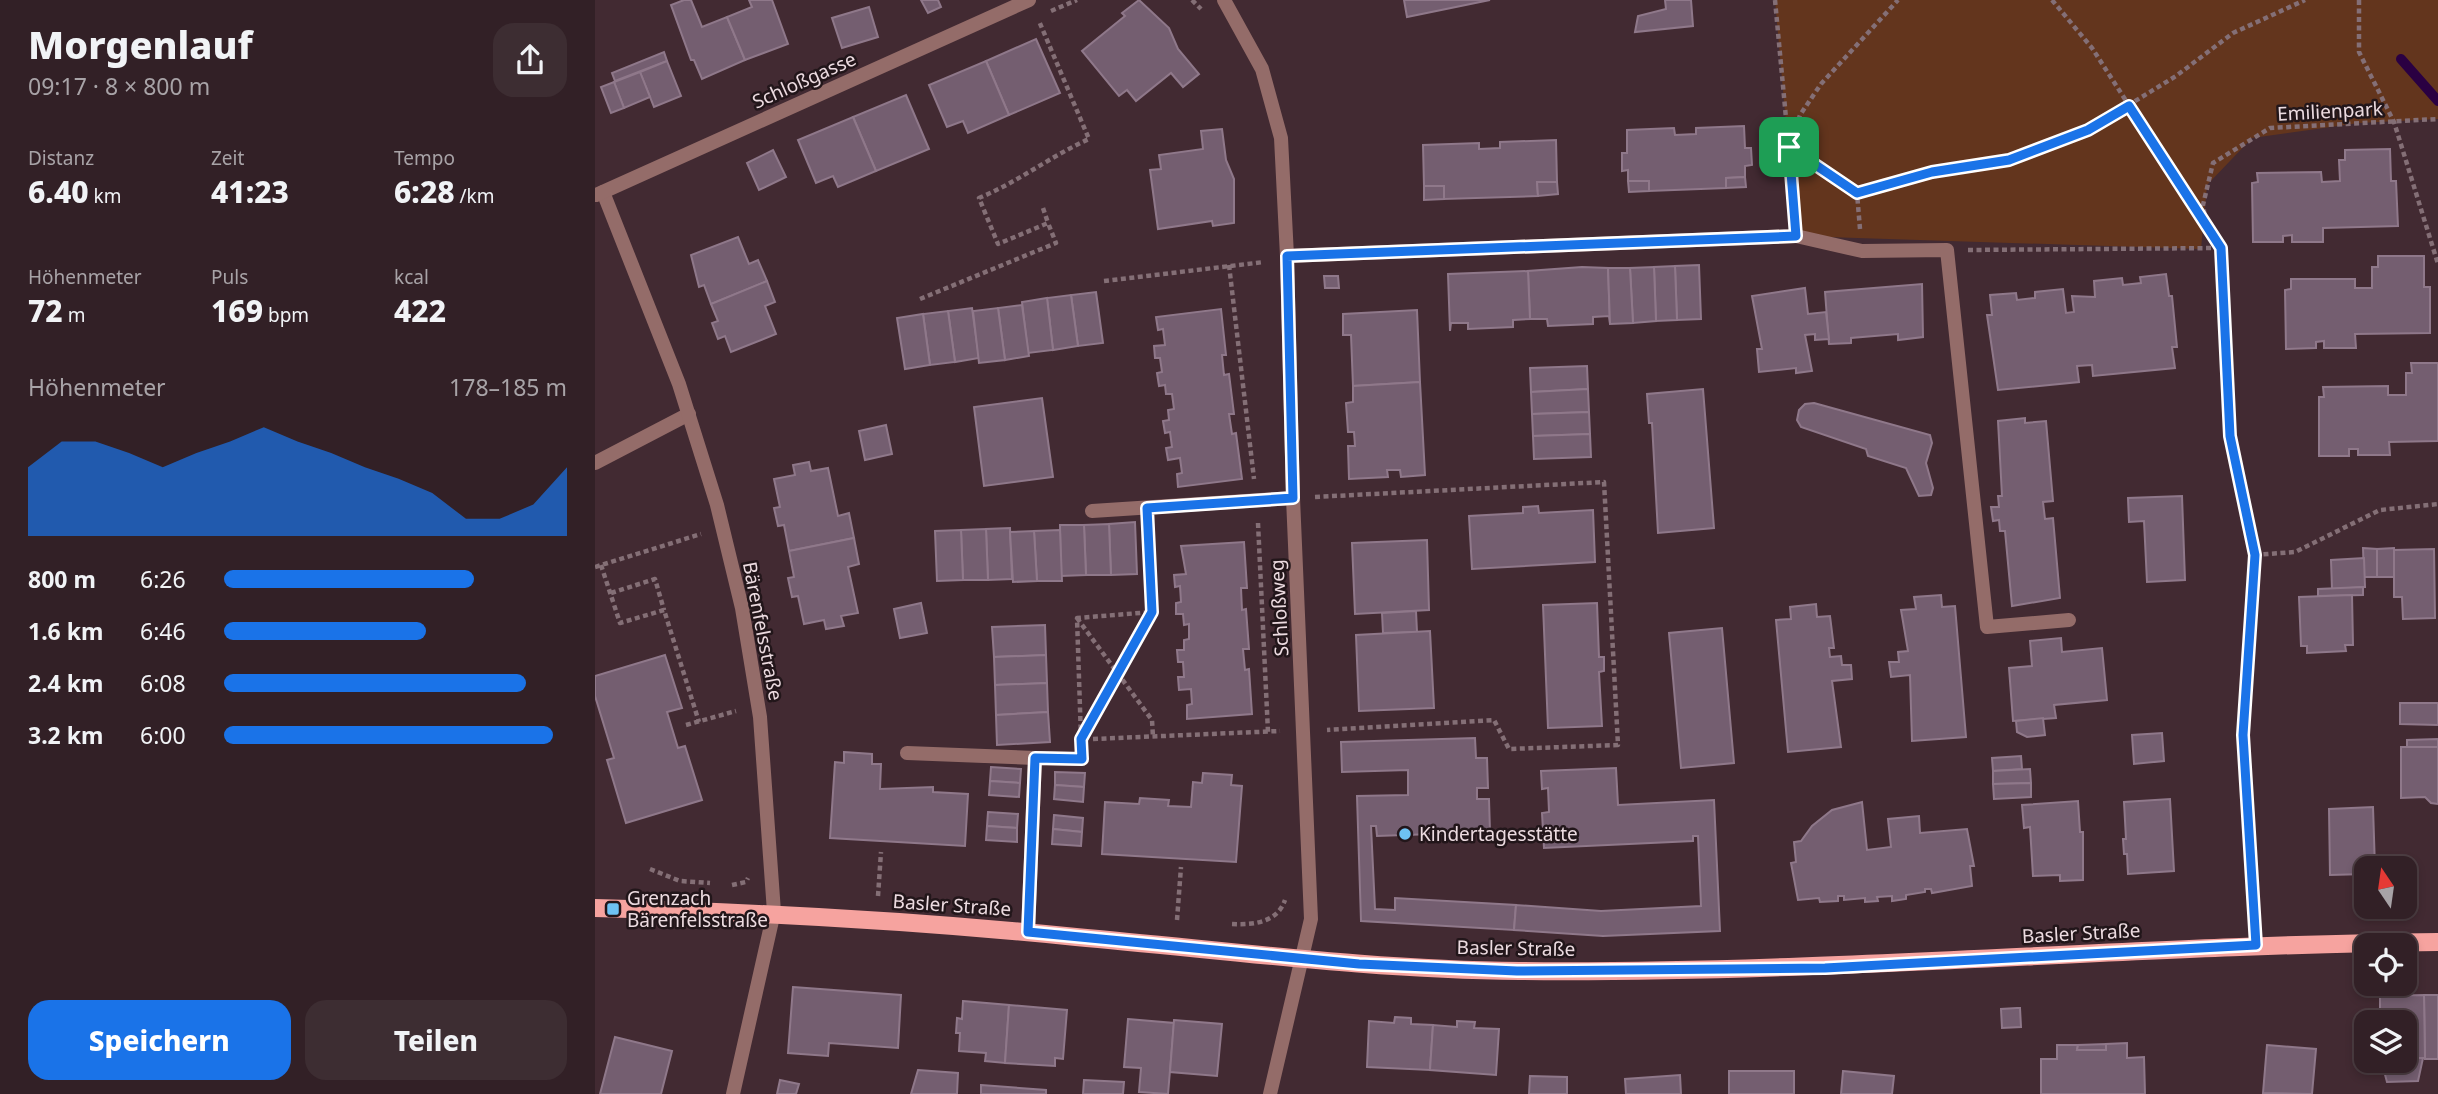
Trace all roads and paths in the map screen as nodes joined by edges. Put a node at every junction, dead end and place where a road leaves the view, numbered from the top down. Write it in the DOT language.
graph roads {
  1 [pos="1029,0"];
  2 [pos="1077,0"];
  3 [pos="1192,0"];
  4 [pos="1224,0"];
  5 [pos="1775,0"];
  6 [pos="1898,0"];
  7 [pos="2052,0"];
  8 [pos="2305,0"];
  9 [pos="2359,0"];
  10 [pos="1206,16"];
  11 [pos="2129,106"];
  12 [pos="2438,120"];
  13 [pos="2394,122"];
  14 [pos="1789,147"];
  15 [pos="1857,193"];
  16 [pos="599,194"];
  17 [pos="1043,208"];
  18 [pos="1048,223"];
  19 [pos="2206,226"];
  20 [pos="1796,236"];
  21 [pos="2221,248"];
  22 [pos="1947,250"];
  23 [pos="1862,251"];
  24 [pos="1287,256"];
  25 [pos="1267,261"];
  26 [pos="2438,264"];
  27 [pos="1104,281"];
  28 [pos="920,299"];
  29 [pos="689,414"];
  30 [pos="595,463"];
  31 [pos="1293,498"];
  32 [pos="2438,504"];
  33 [pos="1147,508"];
  34 [pos="1092,511"];
  35 [pos="707,546"];
  36 [pos="2255,555"];
  37 [pos="598,566"];
  38 [pos="611,593"];
  39 [pos="664,610"];
  40 [pos="1152,612"];
  41 [pos="1077,618"];
  42 [pos="2069,620"];
  43 [pos="1118,674"];
  44 [pos="737,697"];
  45 [pos="739,710"];
  46 [pos="699,722"];
  47 [pos="740,724"];
  48 [pos="686,725"];
  49 [pos="1284,731"];
  50 [pos="1304,732"];
  51 [pos="1153,737"];
  52 [pos="1081,739"];
  53 [pos="907,753"];
  54 [pos="1035,758"];
  55 [pos="1082,759"];
  56 [pos="881,852"];
  57 [pos="1181,867"];
  58 [pos="650,869"];
  59 [pos="751,873"];
  60 [pos="864,895"];
  61 [pos="877,896"];
  62 [pos="1286,897"];
  63 [pos="891,898"];
  64 [pos="595,908"];
  65 [pos="774,912"];
  66 [pos="1163,919"];
  67 [pos="1177,920"];
  68 [pos="1189,921"];
  69 [pos="1226,923"];
  70 [pos="1028,932"];
  71 [pos="2438,942"];
  72 [pos="2256,945"];
  73 [pos="1303,958"];
  74 [pos="733,1094"];
  75 [pos="1270,1094"];
  1 -- 16 [label="street, Schloßgasse"];
  2 -- 18 [label="path"];
  3 -- 10 [label="path"];
  4 -- 24 [label="street, Schloßweg"];
  5 -- 14 [label="path"];
  6 -- 14 [label="path"];
  7 -- 11 [label="path"];
  8 -- 11 [label="path"];
  9 -- 13 [label="path"];
  11 -- 15 [label="path"];
  11 -- 19 [label="path"];
  12 -- 13 [label="path, Emilienpark"];
  13 -- 19 [label="path, Emilienpark"];
  13 -- 26 [label="path"];
  14 -- 15 [label="path"];
  14 -- 20 [label="path"];
  15 -- 23 [label="path"];
  16 -- 29 [label="street, Bärenfelsstraße"];
  17 -- 18 [label="path"];
  18 -- 28 [label="path"];
  19 -- 21 [label="path"];
  20 -- 23 [label="street"];
  20 -- 24 [label="street"];
  21 -- 22 [label="path"];
  21 -- 36 [label="path"];
  22 -- 23 [label="street"];
  22 -- 42 [label="street"];
  24 -- 31 [label="street, Schloßweg"];
  25 -- 27 [label="path"];
  29 -- 30 [label="street"];
  29 -- 65 [label="street, Bärenfelsstraße"];
  31 -- 33 [label="street"];
  31 -- 50 [label="street, Schloßweg"];
  31 -- 50 [label="path"];
  32 -- 36 [label="path"];
  33 -- 34 [label="street"];
  33 -- 40 [label="path"];
  35 -- 37 [label="path"];
  36 -- 72 [label="path"];
  37 -- 38 [label="path"];
  38 -- 39 [label="path"];
  38 -- 39 [label="path"];
  39 -- 46 [label="path"];
  40 -- 41 [label="path"];
  40 -- 43 [label="path"];
  41 -- 43 [label="path"];
  41 -- 52 [label="path"];
  43 -- 51 [label="path"];
  43 -- 52 [label="path"];
  44 -- 45 [label="path"];
  45 -- 46 [label="path"];
  45 -- 47 [label="path"];
  46 -- 48 [label="path"];
  49 -- 51 [label="path"];
  50 -- 73 [label="street, Schloßweg"];
  51 -- 52 [label="path"];
  52 -- 55 [label="path"];
  53 -- 54 [label="street"];
  54 -- 55 [label="street"];
  54 -- 70 [label="street"];
  56 -- 61 [label="path"];
  57 -- 67 [label="path"];
  58 -- 59 [label="path"];
  60 -- 61 [label="path"];
  61 -- 63 [label="path"];
  62 -- 69 [label="path"];
  64 -- 65 [label="main road, Basler Straße"];
  65 -- 70 [label="main road, Basler Straße"];
  65 -- 74 [label="street, Bärenfelsstraße"];
  66 -- 67 [label="path"];
  67 -- 68 [label="path"];
  70 -- 73 [label="main road, Basler Straße"];
  71 -- 72 [label="main road, Basler Straße"];
  72 -- 73 [label="main road, Basler Straße"];
  73 -- 75 [label="street, Schloßweg"];
}
